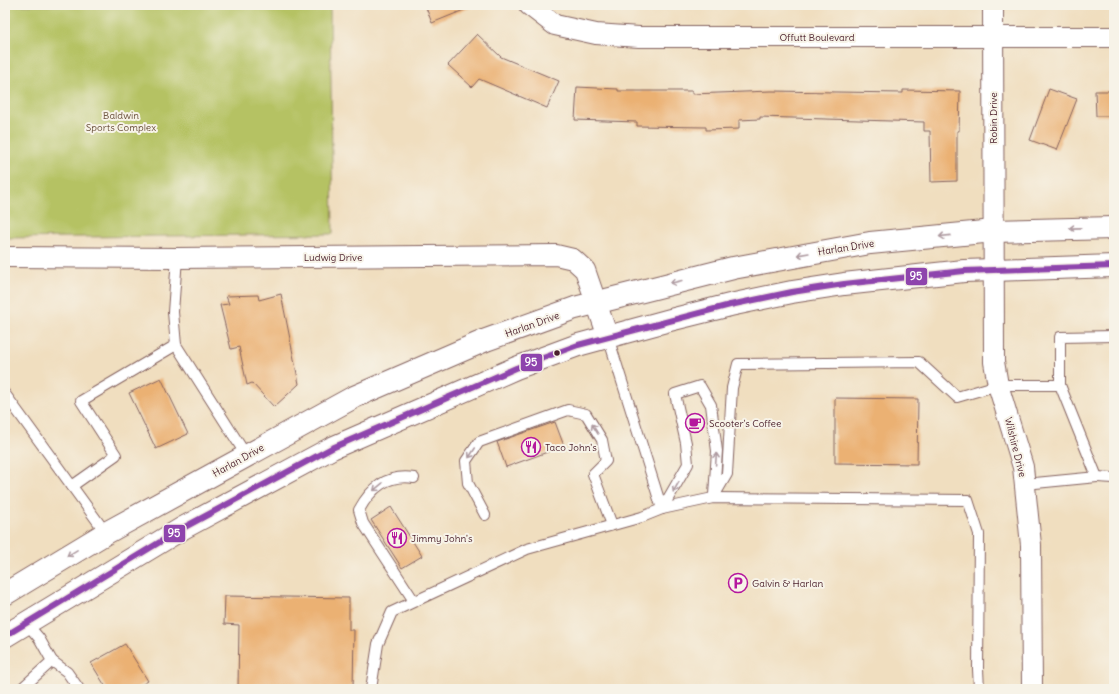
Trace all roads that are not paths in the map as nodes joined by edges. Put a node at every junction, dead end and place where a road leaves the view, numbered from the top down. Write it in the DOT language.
graph roads {
  1 [pos="528,5"];
  2 [pos="993,5"];
  3 [pos="1114,37"];
  4 [pos="994,38"];
  5 [pos="1114,228"];
  6 [pos="994,230"];
  7 [pos="5,257"];
  8 [pos="177,258"];
  9 [pos="1114,266"];
  10 [pos="994,269"];
  11 [pos="597,301"];
  12 [pos="1114,336"];
  13 [pos="608,337"];
  14 [pos="176,345"];
  15 [pos="998,385"];
  16 [pos="1060,386"];
  17 [pos="5,394"];
  18 [pos="246,455"];
  19 [pos="1097,477"];
  20 [pos="414,478"];
  21 [pos="1114,478"];
  22 [pos="1025,484"];
  23 [pos="72,486"];
  24 [pos="713,498"];
  25 [pos="662,509"];
  26 [pos="485,515"];
  27 [pos="612,525"];
  28 [pos="106,533"];
  29 [pos="5,594"];
  30 [pos="414,601"];
  31 [pos="28,624"];
  32 [pos="5,636"];
  33 [pos="52,662"];
  34 [pos="21,689"];
  35 [pos="79,689"];
  36 [pos="371,689"];
  37 [pos="979,689"];
  38 [pos="1032,689"];
  1 -- 4 [label="street, Offutt Boulevard"];
  2 -- 4 [label="street, Robin Drive"];
  3 -- 4 [label="street, Offutt Boulevard"];
  4 -- 6 [label="street, Robin Drive"];
  5 -- 6 [label="main road, Harlan Drive, one-way"];
  6 -- 10 [label="street, Wilshire Drive"];
  6 -- 11 [label="main road, Harlan Drive, one-way"];
  7 -- 8 [label="street, Ludwig Drive"];
  8 -- 11 [label="street, Ludwig Drive"];
  8 -- 14 [label="lane"];
  9 -- 10 [label="main road"];
  10 -- 13 [label="main road"];
  10 -- 15 [label="street, Wilshire Drive"];
  11 -- 13 [label="street, Ludwig Drive"];
  11 -- 18 [label="main road, Harlan Drive"];
  12 -- 16 [label="lane"];
  13 -- 25 [label="lane"];
  13 -- 31 [label="main road"];
  14 -- 18 [label="lane"];
  14 -- 23 [label="lane"];
  15 -- 16 [label="lane"];
  15 -- 22 [label="street, Wilshire Drive"];
  15 -- 24 [label="lane"];
  16 -- 19 [label="lane"];
  17 -- 23 [label="lane"];
  18 -- 28 [label="main road, Harlan Drive"];
  19 -- 21 [label="lane"];
  19 -- 22 [label="lane"];
  20 -- 30 [label="lane, one-way"];
  22 -- 38 [label="street, Wilshire Drive"];
  23 -- 28 [label="lane"];
  24 -- 25 [label="lane"];
  24 -- 25 [label="lane, one-way"];
  24 -- 37 [label="lane"];
  25 -- 27 [label="lane"];
  27 -- 26 [label="lane, one-way"];
  27 -- 30 [label="lane"];
  28 -- 29 [label="main road, Harlan Drive, one-way"];
  30 -- 36 [label="lane"];
  31 -- 32 [label="main road"];
  31 -- 33 [label="lane"];
  33 -- 34 [label="lane"];
  33 -- 35 [label="lane"];
}
